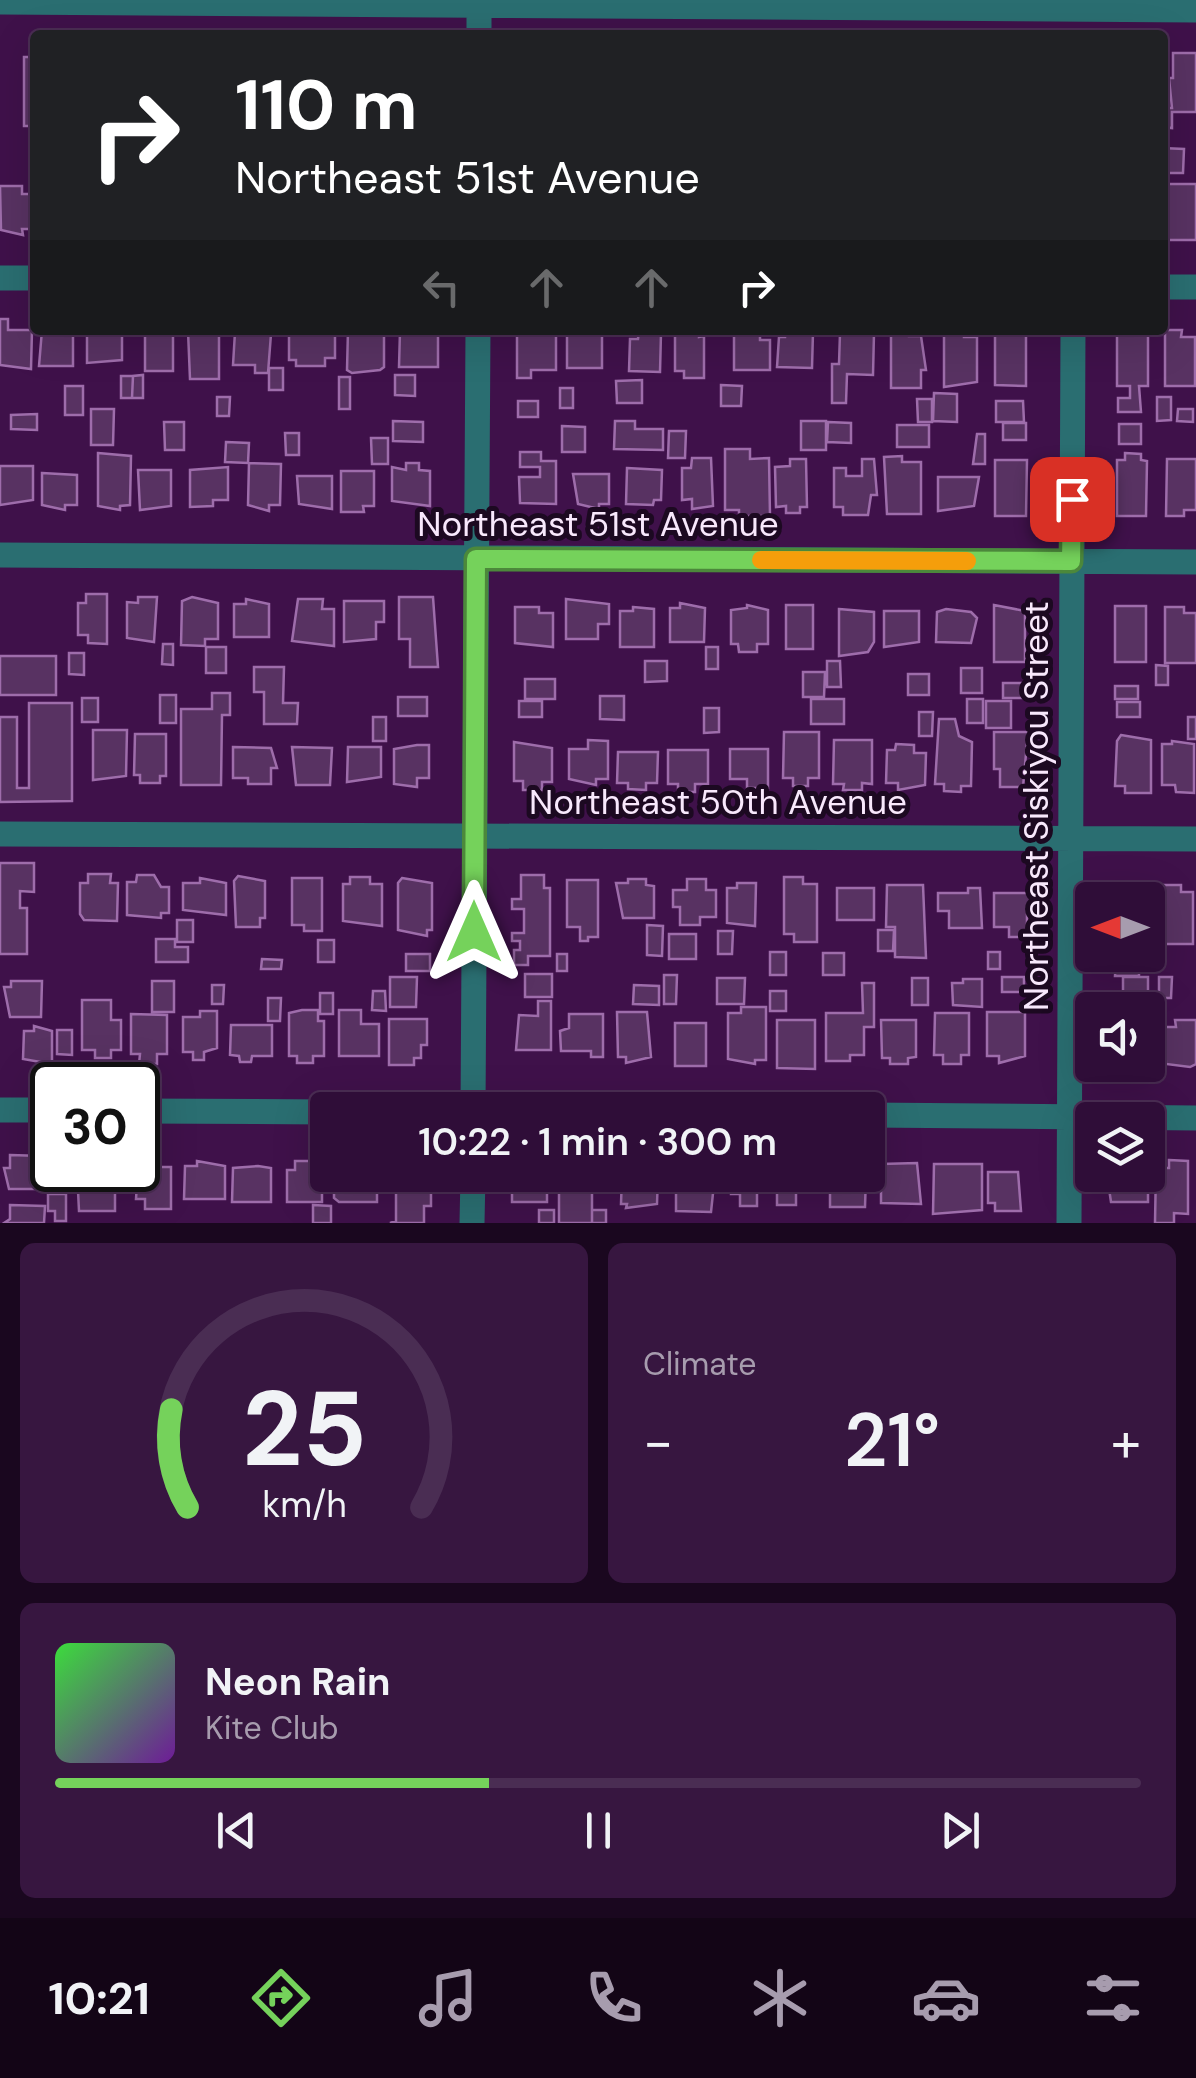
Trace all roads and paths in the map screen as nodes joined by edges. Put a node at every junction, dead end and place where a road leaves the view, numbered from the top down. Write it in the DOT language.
graph roads {
  1 [pos="0,2"];
  2 [pos="480,3"];
  3 [pos="1196,10"];
  4 [pos="1075,15"];
  5 [pos="480,30"];
  6 [pos="0,278"];
  7 [pos="30,278"];
  8 [pos="1168,286"];
  9 [pos="1196,287"];
  10 [pos="478,335"];
  11 [pos="1073,335"];
  12 [pos="0,555"];
  13 [pos="476,559"];
  14 [pos="1071,561"];
  15 [pos="1196,562"];
  16 [pos="0,834"];
  17 [pos="475,835"];
  18 [pos="1071,838"];
  19 [pos="1196,839"];
  20 [pos="473,1092"];
  21 [pos="0,1110"];
  22 [pos="30,1110"];
  23 [pos="160,1111"];
  24 [pos="310,1112"];
  25 [pos="885,1115"];
  26 [pos="1070,1116"];
  27 [pos="1196,1118"];
  28 [pos="472,1192"];
  29 [pos="472,1223"];
  30 [pos="1068,1223"];
  1 -- 2 [label="street"];
  2 -- 4 [label="street"];
  2 -- 5 [label="street"];
  3 -- 4 [label="street"];
  6 -- 7 [label="street"];
  8 -- 9 [label="street"];
  10 -- 13 [label="street"];
  11 -- 14 [label="street, Northeast Siskiyou Street"];
  12 -- 13 [label="street, Northeast 51st Avenue"];
  13 -- 14 [label="street, Northeast 51st Avenue"];
  13 -- 17 [label="street"];
  14 -- 15 [label="street, Northeast 51st Avenue"];
  14 -- 18 [label="street, Northeast Siskiyou Street"];
  16 -- 17 [label="street, Northeast 50th Avenue"];
  17 -- 18 [label="street, Northeast 50th Avenue"];
  17 -- 20 [label="street"];
  18 -- 19 [label="street, Northeast 50th Avenue"];
  18 -- 26 [label="street, Northeast Siskiyou Street"];
  21 -- 22 [label="street"];
  23 -- 24 [label="street"];
  25 -- 26 [label="street"];
  26 -- 27 [label="street"];
  26 -- 30 [label="street, Northeast Siskiyou Street"];
  28 -- 29 [label="street"];
}
